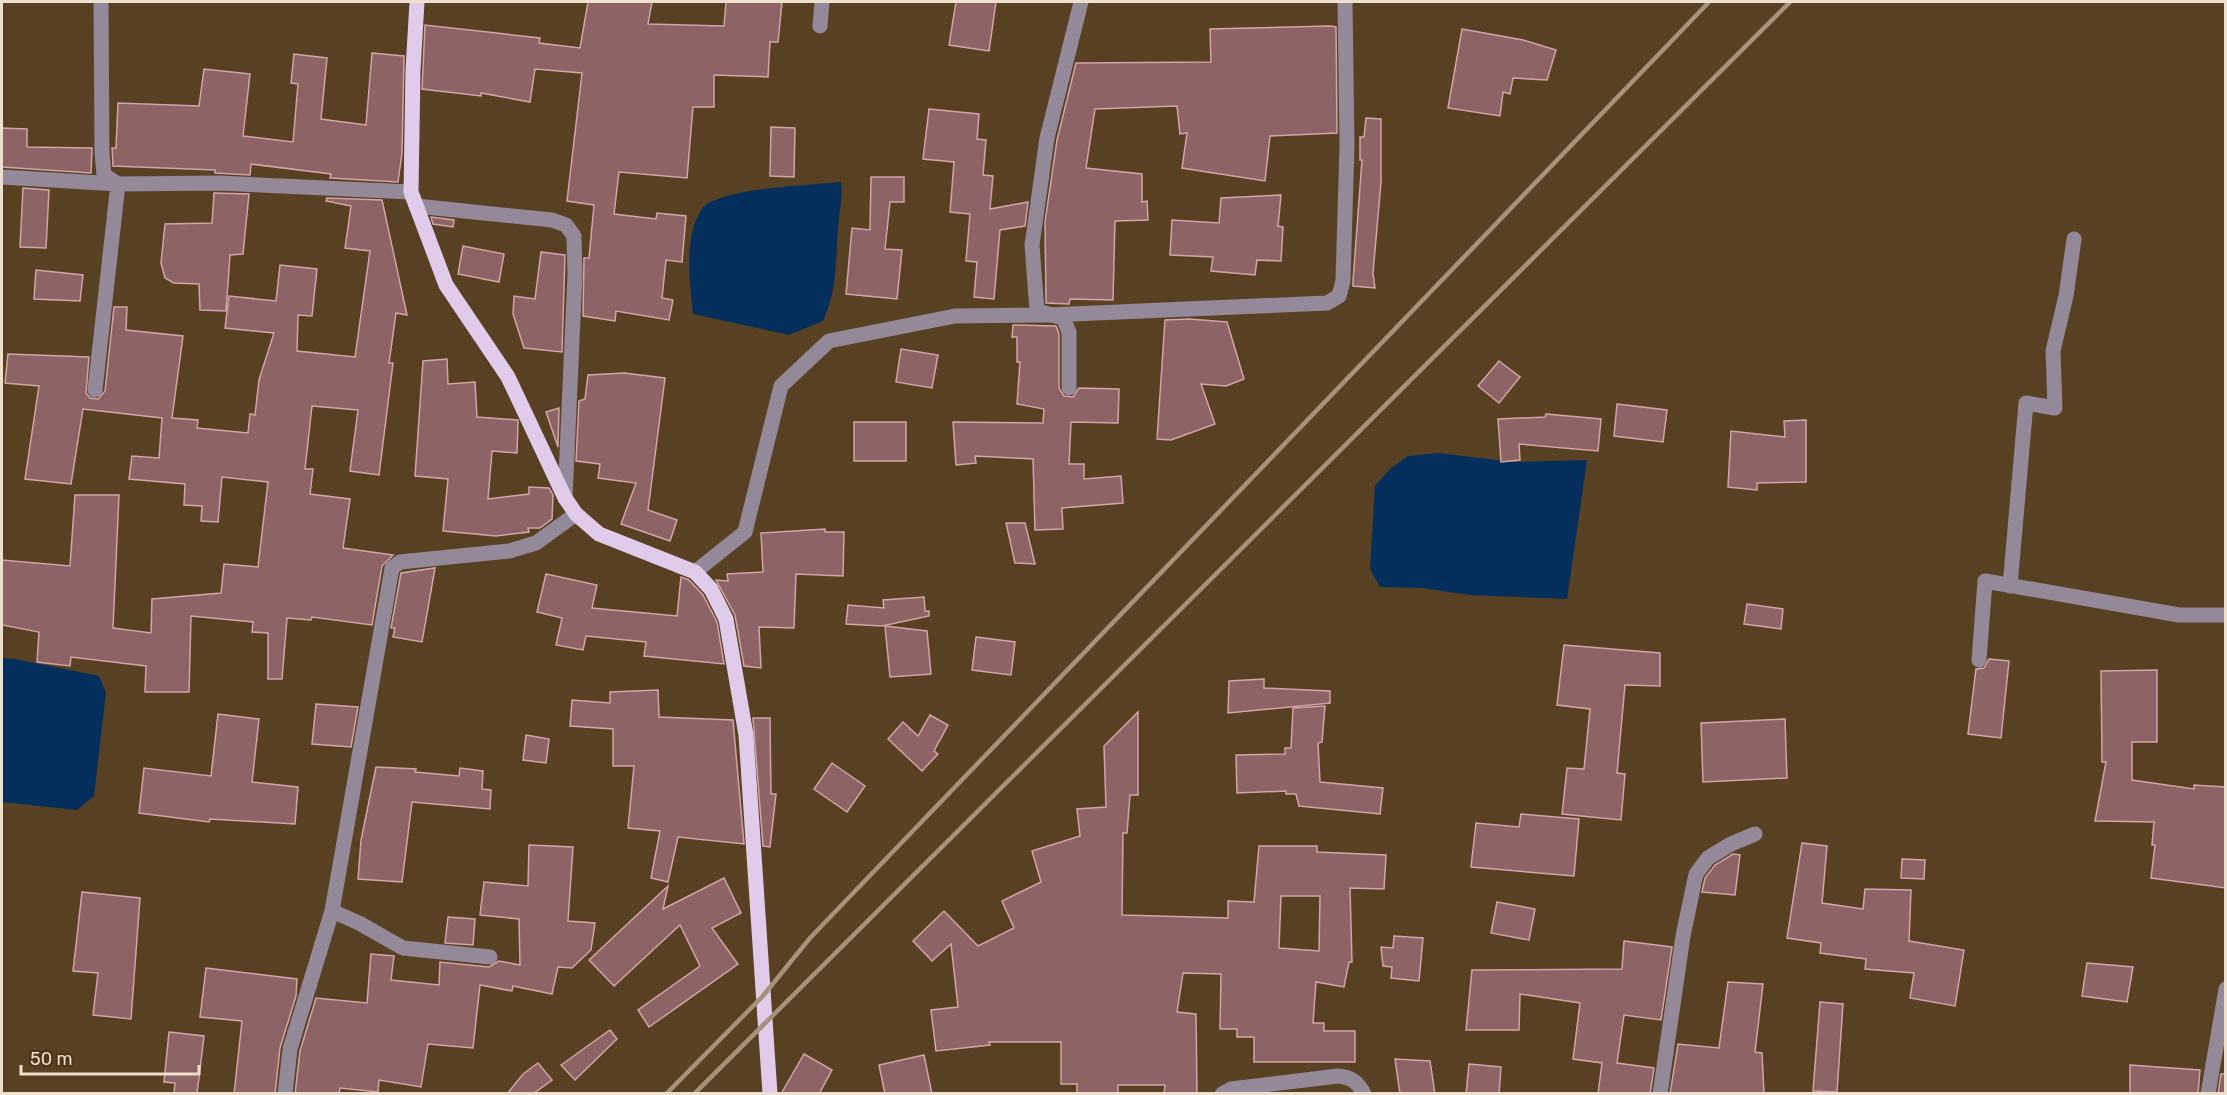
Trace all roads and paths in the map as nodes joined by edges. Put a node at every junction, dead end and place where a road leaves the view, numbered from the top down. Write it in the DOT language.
graph roads {
  1 [pos="101,2"];
  2 [pos="417,2"];
  3 [pos="822,2"];
  4 [pos="1081,2"];
  5 [pos="1346,2"];
  6 [pos="820,26"];
  7 [pos="2,177"];
  8 [pos="118,184"];
  9 [pos="413,199"];
  10 [pos="2074,239"];
  11 [pos="1049,315"];
  12 [pos="1069,388"];
  13 [pos="94,390"];
  14 [pos="566,498"];
  15 [pos="576,514"];
  16 [pos="695,572"];
  17 [pos="2010,586"];
  18 [pos="2226,615"];
  19 [pos="1979,660"];
  20 [pos="1755,834"];
  21 [pos="332,911"];
  22 [pos="490,957"];
  23 [pos="2226,989"];
  24 [pos="285,1094"];
  25 [pos="770,1094"];
  26 [pos="1222,1094"];
  27 [pos="1364,1094"];
  28 [pos="1660,1094"];
  29 [pos="2208,1094"];
  1 -- 8 [label="street"];
  2 -- 9 [label="main road"];
  3 -- 6 [label="street"];
  4 -- 11 [label="street"];
  5 -- 11 [label="street"];
  7 -- 8 [label="street"];
  8 -- 9 [label="street"];
  8 -- 13 [label="street"];
  9 -- 14 [label="main road"];
  9 -- 14 [label="street"];
  10 -- 17 [label="street"];
  11 -- 12 [label="street"];
  11 -- 16 [label="street"];
  14 -- 15 [label="main road"];
  15 -- 16 [label="main road"];
  15 -- 21 [label="street"];
  16 -- 25 [label="main road"];
  17 -- 18 [label="street"];
  17 -- 19 [label="street"];
  20 -- 28 [label="street"];
  21 -- 22 [label="street"];
  21 -- 24 [label="street"];
  23 -- 29 [label="street"];
  26 -- 27 [label="street"];
}
